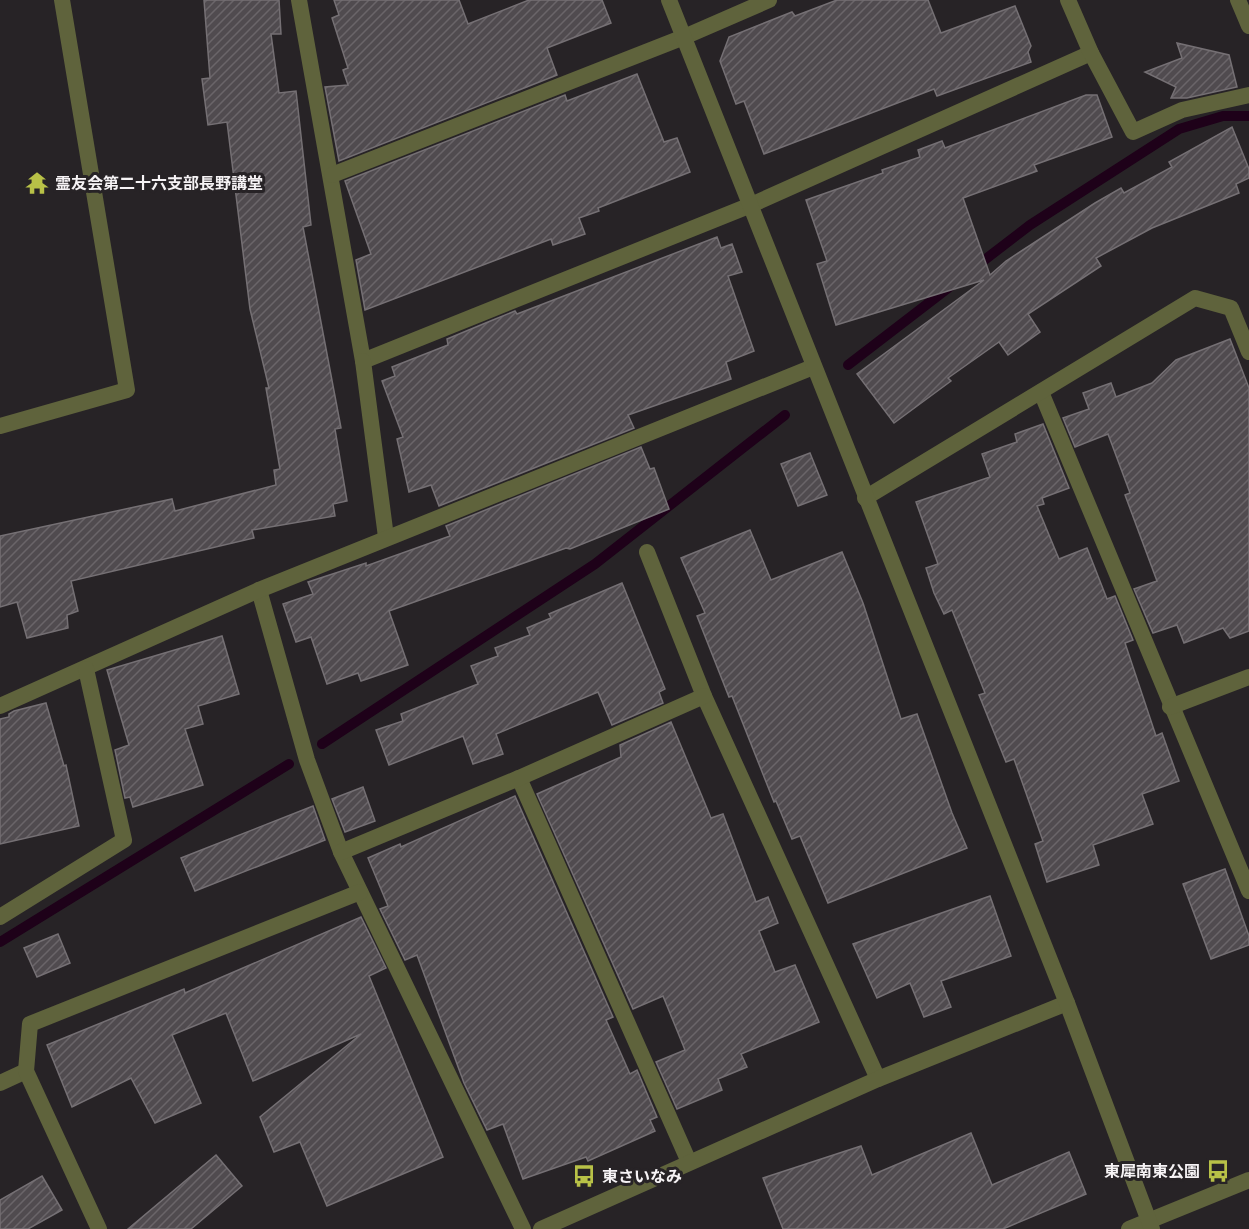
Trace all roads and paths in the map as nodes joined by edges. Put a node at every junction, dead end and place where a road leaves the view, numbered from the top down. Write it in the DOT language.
graph roads {
  1 [pos="62,0"];
  2 [pos="300,0"];
  3 [pos="669,0"];
  4 [pos="769,0"];
  5 [pos="1068,0"];
  6 [pos="1238,0"];
  7 [pos="1249,26"];
  8 [pos="684,37"];
  9 [pos="1091,53"];
  10 [pos="1249,95"];
  11 [pos="332,175"];
  12 [pos="751,205"];
  13 [pos="1249,352"];
  14 [pos="363,361"];
  15 [pos="813,367"];
  16 [pos="1041,392"];
  17 [pos="0,426"];
  18 [pos="865,498"];
  19 [pos="386,537"];
  20 [pos="647,552"];
  21 [pos="259,590"];
  22 [pos="86,669"];
  23 [pos="1249,677"];
  24 [pos="704,696"];
  25 [pos="0,706"];
  26 [pos="1170,706"];
  27 [pos="519,778"];
  28 [pos="341,852"];
  29 [pos="1249,891"];
  30 [pos="360,892"];
  31 [pos="0,916"];
  32 [pos="1067,1003"];
  33 [pos="26,1071"];
  34 [pos="878,1079"];
  35 [pos="0,1083"];
  36 [pos="689,1162"];
  37 [pos="1249,1180"];
  38 [pos="1150,1225"];
  39 [pos="99,1229"];
  40 [pos="523,1229"];
  41 [pos="541,1229"];
  42 [pos="1129,1229"];
  1 -- 17 [label="street"];
  2 -- 11 [label="street"];
  3 -- 8 [label="street"];
  4 -- 8 [label="street"];
  5 -- 9 [label="street"];
  6 -- 7 [label="street"];
  8 -- 11 [label="street"];
  8 -- 12 [label="street"];
  9 -- 10 [label="street"];
  9 -- 12 [label="street"];
  11 -- 14 [label="street"];
  12 -- 14 [label="street"];
  12 -- 15 [label="street"];
  13 -- 16 [label="street"];
  14 -- 19 [label="street"];
  15 -- 18 [label="street"];
  15 -- 19 [label="street"];
  16 -- 18 [label="street"];
  16 -- 26 [label="street"];
  18 -- 32 [label="street"];
  19 -- 21 [label="street"];
  20 -- 24 [label="street"];
  21 -- 22 [label="street"];
  21 -- 28 [label="street"];
  22 -- 25 [label="street"];
  22 -- 31 [label="street"];
  23 -- 26 [label="street"];
  24 -- 27 [label="street"];
  24 -- 34 [label="street"];
  26 -- 29 [label="street"];
  27 -- 28 [label="street"];
  27 -- 36 [label="street"];
  28 -- 30 [label="street"];
  30 -- 33 [label="street"];
  30 -- 40 [label="street"];
  32 -- 34 [label="street"];
  32 -- 38 [label="street"];
  33 -- 35 [label="street"];
  33 -- 39 [label="street"];
  34 -- 36 [label="street"];
  36 -- 41 [label="street"];
  37 -- 38 [label="street"];
  38 -- 42 [label="street"];
}
